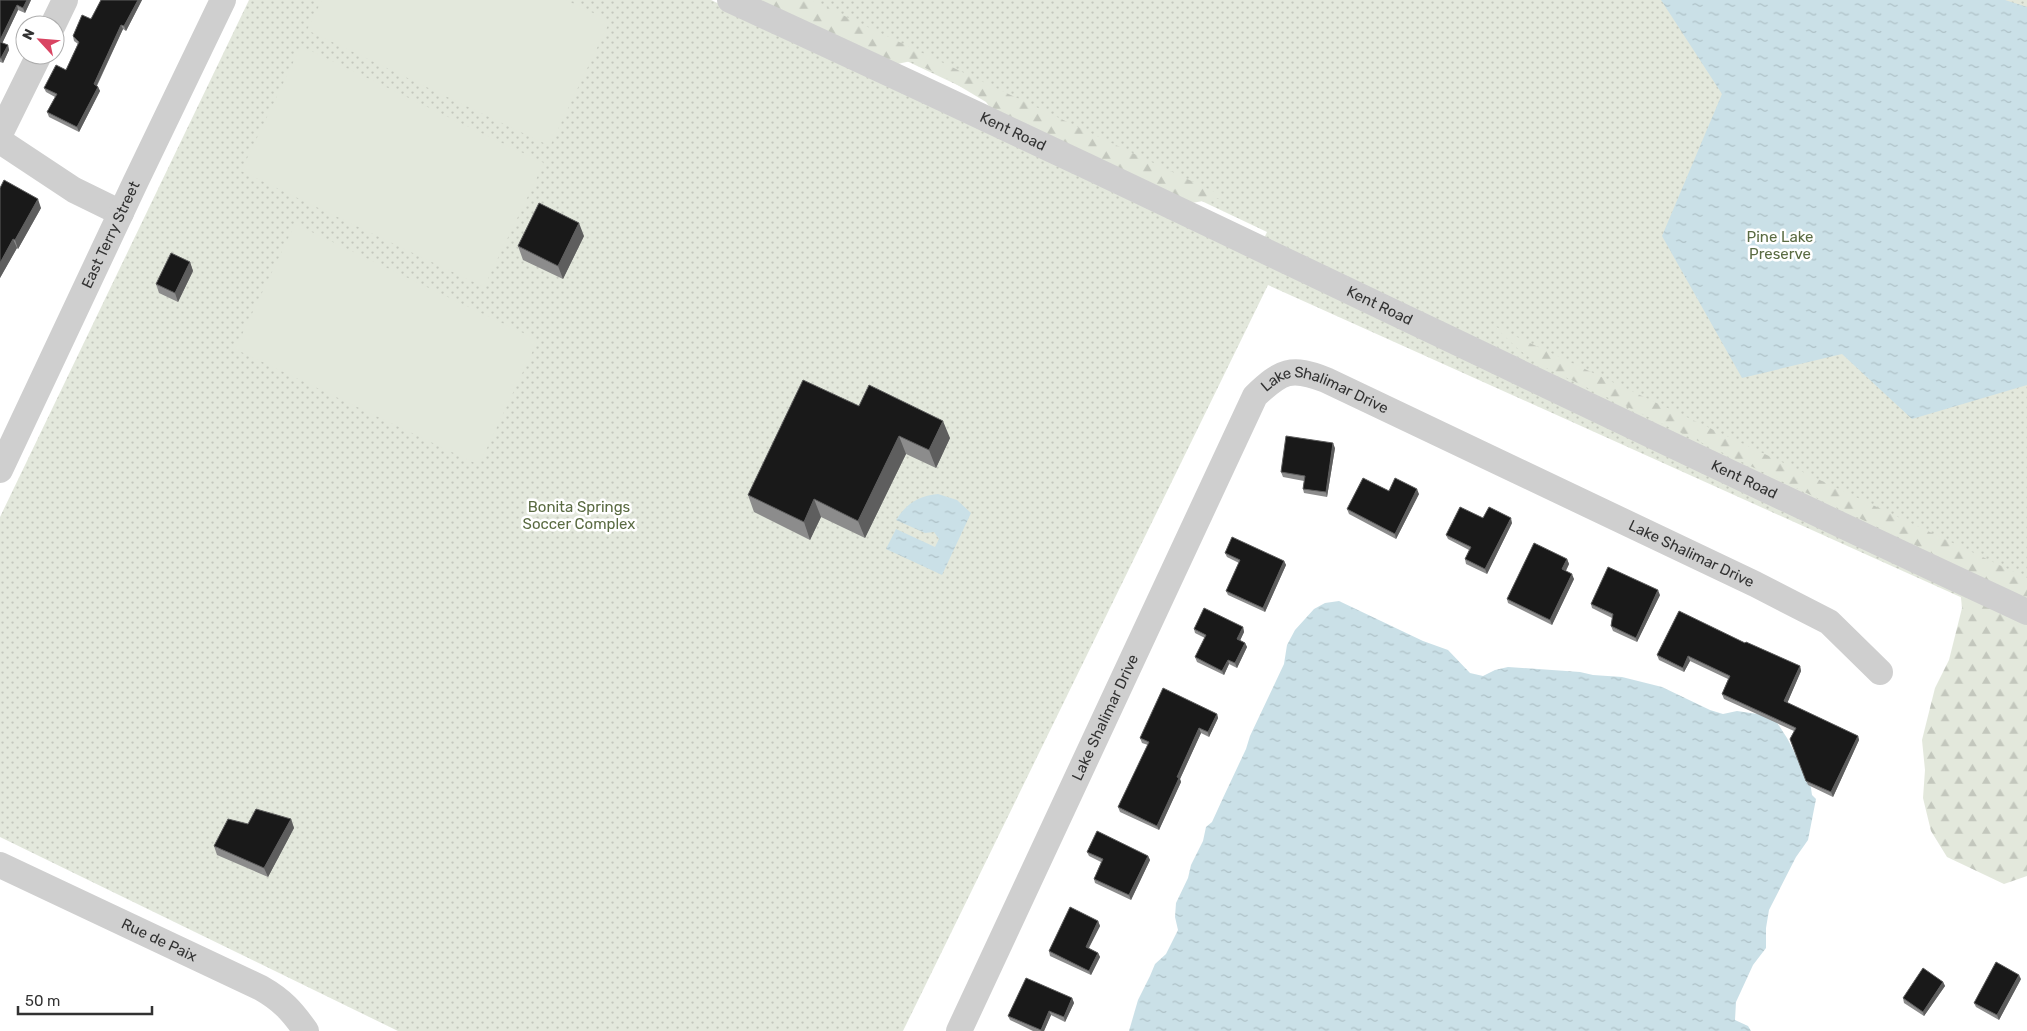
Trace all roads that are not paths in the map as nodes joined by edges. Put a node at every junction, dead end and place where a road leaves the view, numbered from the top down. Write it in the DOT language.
graph roads {
  1 [pos="65,0"];
  2 [pos="223,0"];
  3 [pos="730,0"];
  4 [pos="58,15"];
  5 [pos="34,65"];
  6 [pos="0,134"];
  7 [pos="0,141"];
  8 [pos="121,213"];
  9 [pos="0,470"];
  10 [pos="2027,612"];
  11 [pos="1880,672"];
  12 [pos="0,865"];
  13 [pos="306,1031"];
  14 [pos="960,1031"];
  1 -- 4 [label="street"];
  2 -- 8 [label="street, East Terry Street"];
  3 -- 10 [label="street, Kent Road"];
  5 -- 6 [label="street"];
  7 -- 8 [label="street"];
  8 -- 9 [label="street, East Terry Street"];
  11 -- 14 [label="street, Lake Shalimar Drive"];
  12 -- 13 [label="street, Rue de Paix"];
}
